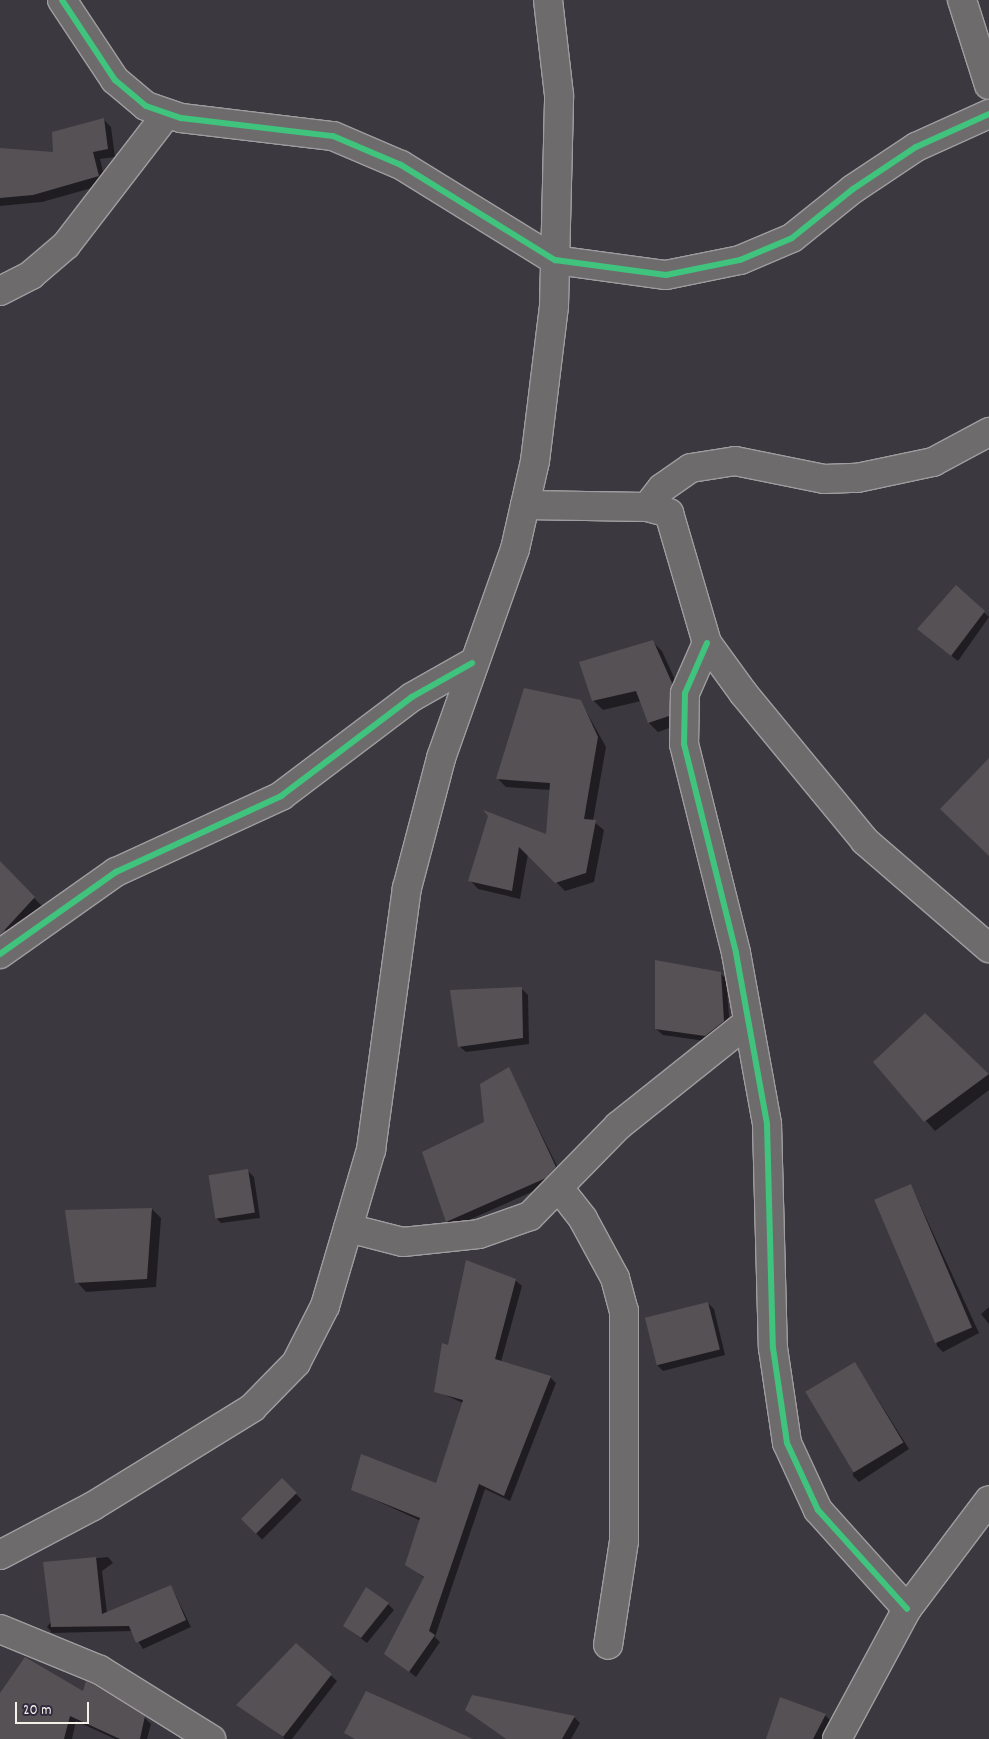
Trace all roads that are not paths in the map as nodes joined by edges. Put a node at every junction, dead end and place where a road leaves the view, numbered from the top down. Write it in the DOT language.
graph roads {
  1 [pos="62,0"];
  2 [pos="548,0"];
  3 [pos="962,0"];
  4 [pos="989,85"];
  5 [pos="167,114"];
  6 [pos="989,114"];
  7 [pos="555,260"];
  8 [pos="0,291"];
  9 [pos="989,432"];
  10 [pos="525,505"];
  11 [pos="647,506"];
  12 [pos="707,643"];
  13 [pos="472,663"];
  14 [pos="989,948"];
  15 [pos="0,954"];
  16 [pos="747,1023"];
  17 [pos="560,1188"];
  18 [pos="348,1228"];
  19 [pos="987,1505"];
  20 [pos="0,1555"];
  21 [pos="907,1609"];
  22 [pos="0,1630"];
  23 [pos="608,1645"];
  24 [pos="212,1739"];
  25 [pos="837,1739"];
  1 -- 5 [label="street"];
  2 -- 7 [label="street"];
  3 -- 4 [label="street"];
  5 -- 7 [label="street"];
  5 -- 8 [label="street"];
  6 -- 7 [label="street"];
  7 -- 10 [label="street"];
  9 -- 11 [label="street"];
  10 -- 11 [label="street"];
  10 -- 13 [label="street"];
  11 -- 12 [label="street"];
  12 -- 14 [label="street"];
  12 -- 16 [label="street"];
  13 -- 15 [label="street"];
  13 -- 18 [label="street"];
  16 -- 17 [label="street"];
  16 -- 21 [label="street"];
  17 -- 18 [label="street"];
  17 -- 23 [label="street"];
  18 -- 20 [label="street"];
  19 -- 21 [label="street"];
  21 -- 25 [label="street"];
  22 -- 24 [label="street"];
}
